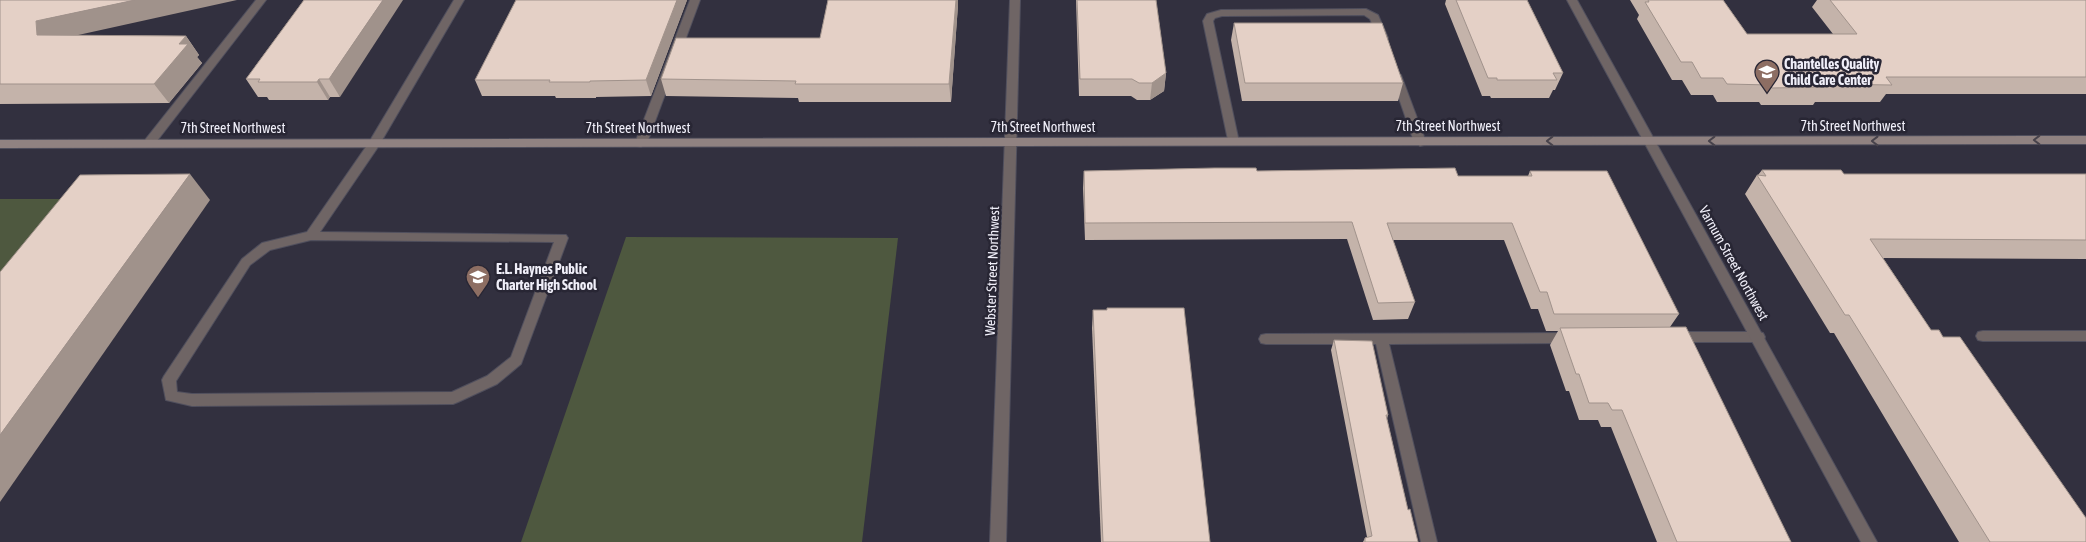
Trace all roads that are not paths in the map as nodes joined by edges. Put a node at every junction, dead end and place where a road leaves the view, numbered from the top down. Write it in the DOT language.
graph roads {
  1 [pos="262,0"];
  2 [pos="459,0"];
  3 [pos="695,0"];
  4 [pos="1015,0"];
  5 [pos="1572,0"];
  6 [pos="1387,49"];
  7 [pos="1393,66"];
  8 [pos="2086,140"];
  9 [pos="1649,141"];
  10 [pos="1011,142"];
  11 [pos="1233,142"];
  12 [pos="1420,142"];
  13 [pos="149,143"];
  14 [pos="641,143"];
  15 [pos="0,144"];
  16 [pos="374,144"];
  17 [pos="311,236"];
  18 [pos="1983,336"];
  19 [pos="2086,336"];
  20 [pos="1758,337"];
  21 [pos="1588,338"];
  22 [pos="1666,338"];
  23 [pos="1266,339"];
  24 [pos="1382,339"];
  25 [pos="998,542"];
  26 [pos="1429,542"];
  27 [pos="1869,542"];
  1 -- 13 [label="street"];
  2 -- 16 [label="street"];
  3 -- 14 [label="street"];
  4 -- 10 [label="street, Webster Street Northwest"];
  5 -- 9 [label="street, Varnum Street Northwest"];
  6 -- 11 [label="street"];
  7 -- 12 [label="street"];
  8 -- 9 [label="street, 7th Street Northwest, one-way"];
  9 -- 12 [label="street, 7th Street Northwest, one-way"];
  9 -- 20 [label="street, Varnum Street Northwest"];
  10 -- 11 [label="street, 7th Street Northwest"];
  10 -- 14 [label="street, 7th Street Northwest"];
  10 -- 25 [label="street, Webster Street Northwest"];
  11 -- 12 [label="street, 7th Street Northwest"];
  13 -- 15 [label="street, 7th Street Northwest"];
  13 -- 16 [label="street, 7th Street Northwest"];
  14 -- 16 [label="street, 7th Street Northwest"];
  16 -- 17 [label="street"];
  17 -- 17 [label="street"];
  18 -- 19 [label="street"];
  20 -- 22 [label="street"];
  20 -- 27 [label="street, Varnum Street Northwest"];
  21 -- 24 [label="street"];
  23 -- 24 [label="street"];
  24 -- 26 [label="street"];
}
